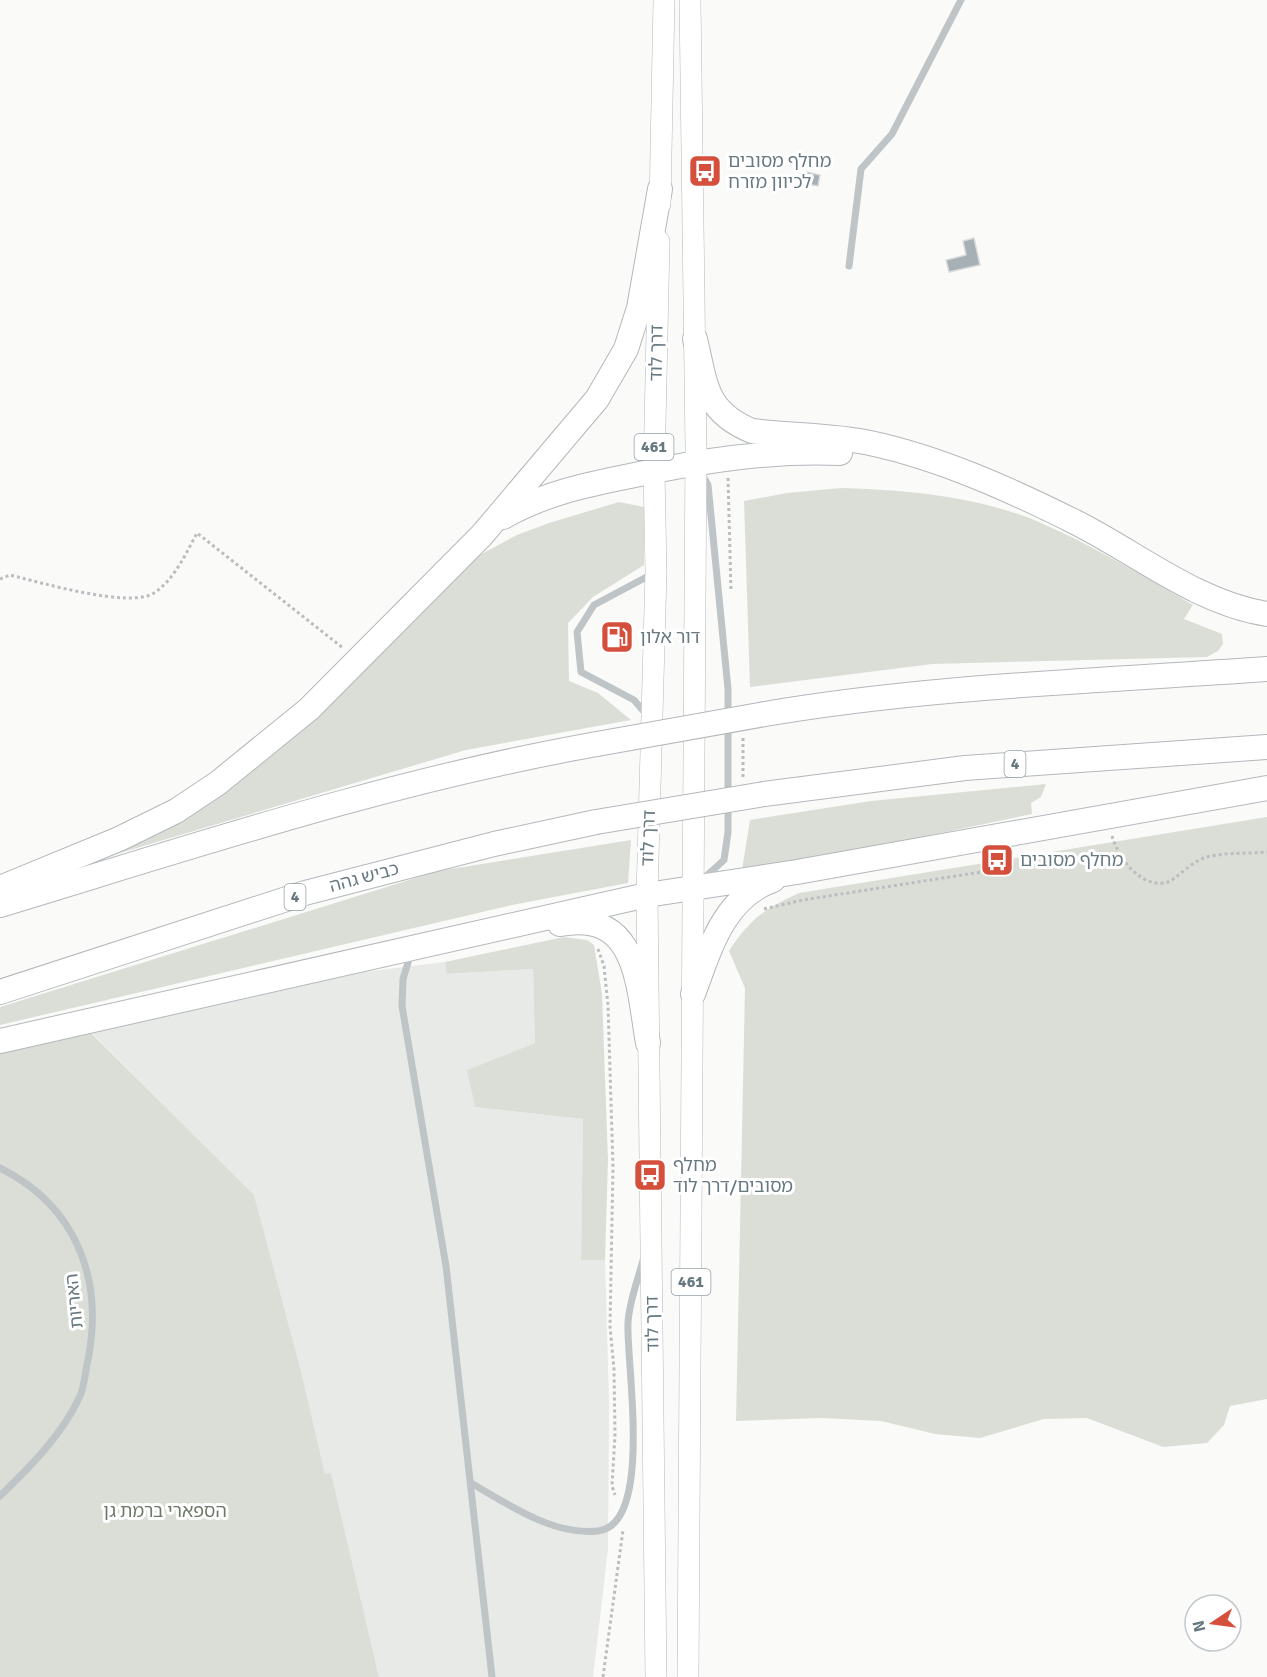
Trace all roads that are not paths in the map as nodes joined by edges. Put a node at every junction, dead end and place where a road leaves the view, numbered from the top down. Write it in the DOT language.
graph roads {
  1 [pos="664,0"];
  2 [pos="690,0"];
  3 [pos="961,0"];
  4 [pos="660,189"];
  5 [pos="849,266"];
  6 [pos="694,339"];
  7 [pos="695,464"];
  8 [pos="941,464"];
  9 [pos="654,471"];
  10 [pos="482,535"];
  11 [pos="656,572"];
  12 [pos="1267,614"];
  13 [pos="1267,669"];
  14 [pos="651,719"];
  15 [pos="1267,747"];
  16 [pos="1267,788"];
  17 [pos="797,872"];
  18 [pos="694,886"];
  19 [pos="0,888"];
  20 [pos="646,895"];
  21 [pos="0,905"];
  22 [pos="410,956"];
  23 [pos="319,968"];
  24 [pos="0,992"];
  25 [pos="693,994"];
  26 [pos="0,1041"];
  27 [pos="648,1043"];
  28 [pos="0,1168"];
  29 [pos="651,1223"];
  30 [pos="471,1484"];
  31 [pos="0,1496"];
  32 [pos="492,1677"];
  33 [pos="656,1677"];
  34 [pos="688,1677"];
  1 -- 4 [label="main road, דרך לוד / 461"];
  2 -- 6 [label="main road, 461"];
  3 -- 5 [label="lane"];
  4 -- 9 [label="main road, דרך לוד / 461"];
  4 -- 10 [label="highway"];
  6 -- 7 [label="main road, 461"];
  6 -- 8 [label="highway"];
  7 -- 8 [label="highway"];
  7 -- 9 [label="highway"];
  7 -- 18 [label="main road, 461"];
  7 -- 18 [label="lane"];
  8 -- 12 [label="highway"];
  9 -- 10 [label="highway"];
  9 -- 11 [label="main road, דרך לוד / 461"];
  10 -- 19 [label="highway"];
  11 -- 14 [label="main road, דרך לוד / 461"];
  11 -- 14 [label="lane"];
  13 -- 21 [label="highway, bridge"];
  14 -- 20 [label="main road, דרך לוד / 461"];
  15 -- 24 [label="highway, כביש גהה / 4, bridge"];
  16 -- 17 [label="highway"];
  17 -- 18 [label="highway"];
  17 -- 25 [label="highway"];
  18 -- 20 [label="highway"];
  18 -- 25 [label="main road, 461"];
  20 -- 23 [label="highway"];
  20 -- 27 [label="main road, דרך לוד / 461"];
  22 -- 23 [label="highway"];
  22 -- 27 [label="highway"];
  22 -- 30 [label="lane"];
  23 -- 26 [label="highway"];
  25 -- 34 [label="main road, 461"];
  27 -- 29 [label="main road, דרך לוד / 461"];
  28 -- 31 [label="lane, האריות"];
  29 -- 30 [label="lane"];
  29 -- 33 [label="main road, דרך לוד / 461"];
  30 -- 32 [label="lane"];
}
